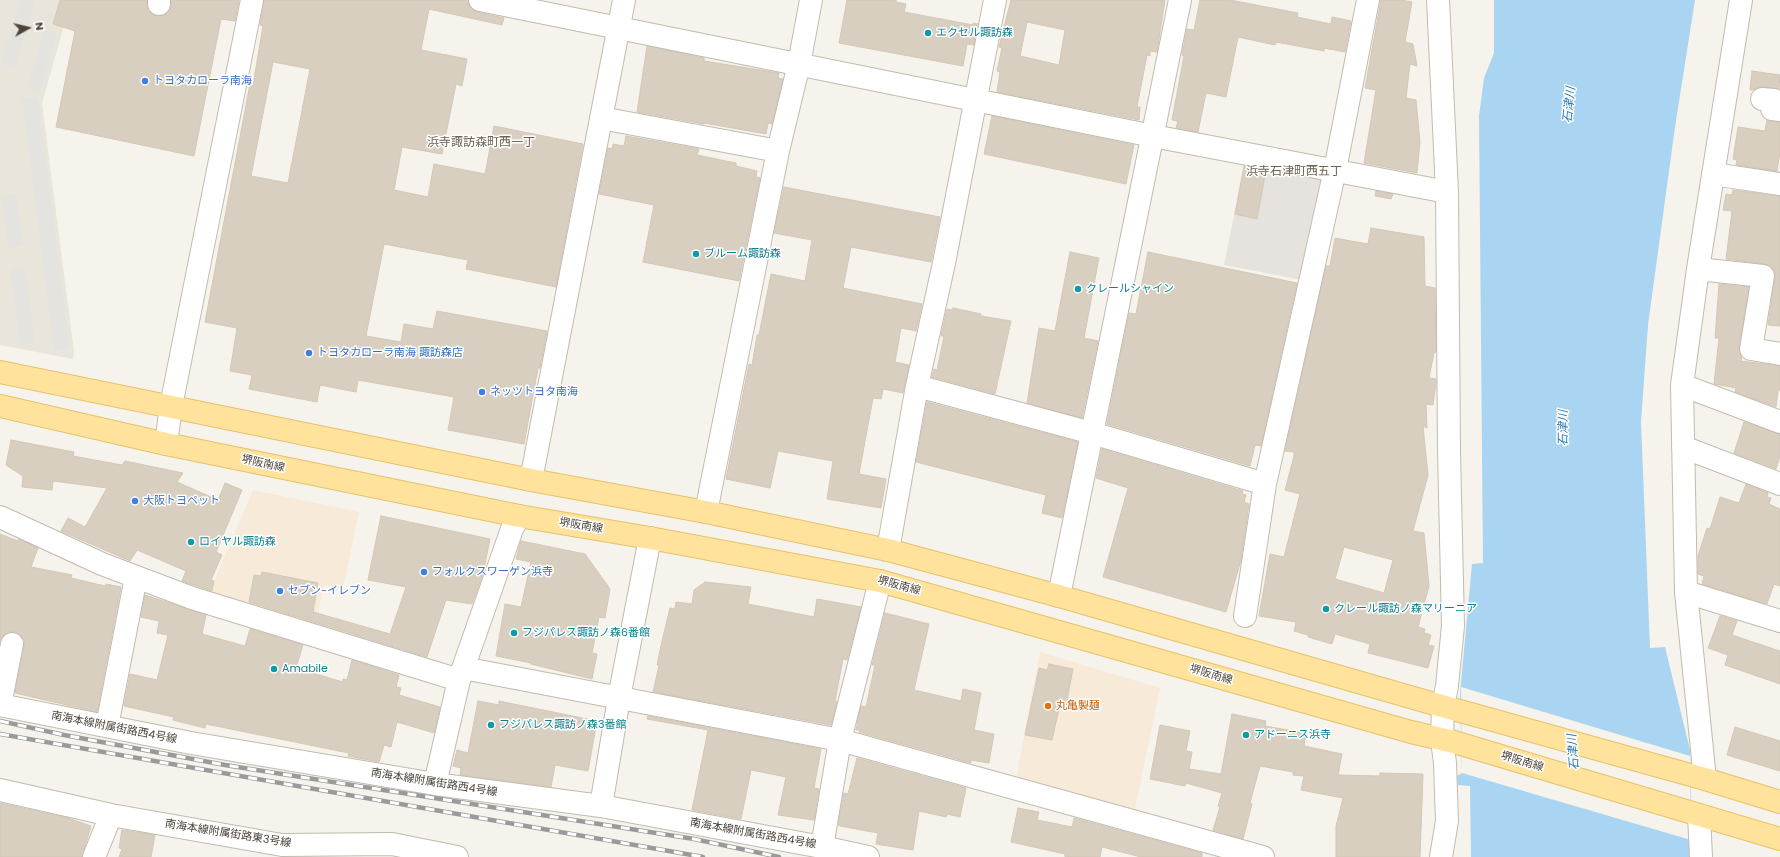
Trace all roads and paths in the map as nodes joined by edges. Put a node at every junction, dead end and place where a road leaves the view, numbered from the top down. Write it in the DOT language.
graph roads {
  1 [pos="252,0"];
  2 [pos="480,0"];
  3 [pos="624,0"];
  4 [pos="811,0"];
  5 [pos="995,0"];
  6 [pos="1180,0"];
  7 [pos="1368,0"];
  8 [pos="1438,0"];
  9 [pos="1741,0"];
  10 [pos="618,28"];
  11 [pos="799,64"];
  12 [pos="976,100"];
  13 [pos="601,118"];
  14 [pos="1153,136"];
  15 [pos="778,151"];
  16 [pos="1335,170"];
  17 [pos="1713,174"];
  18 [pos="1780,184"];
  19 [pos="1446,192"];
  20 [pos="1698,269"];
  21 [pos="1780,354"];
  22 [pos="0,372"];
  23 [pos="917,386"];
  24 [pos="1682,386"];
  25 [pos="0,406"];
  26 [pos="171,406"];
  27 [pos="1780,422"];
  28 [pos="1092,433"];
  29 [pos="166,444"];
  30 [pos="1683,447"];
  31 [pos="531,480"];
  32 [pos="1265,484"];
  33 [pos="1780,484"];
  34 [pos="706,512"];
  35 [pos="519,516"];
  36 [pos="0,517"];
  37 [pos="650,538"];
  38 [pos="888,550"];
  39 [pos="136,577"];
  40 [pos="880,581"];
  41 [pos="1686,592"];
  42 [pos="1059,596"];
  43 [pos="1245,616"];
  44 [pos="1780,621"];
  45 [pos="12,644"];
  46 [pos="461,674"];
  47 [pos="619,698"];
  48 [pos="0,705"];
  49 [pos="1449,708"];
  50 [pos="107,726"];
  51 [pos="840,740"];
  52 [pos="1448,741"];
  53 [pos="1699,778"];
  54 [pos="435,784"];
  55 [pos="0,790"];
  56 [pos="1780,802"];
  57 [pos="601,806"];
  58 [pos="1695,814"];
  59 [pos="111,815"];
  60 [pos="1780,839"];
  61 [pos="822,847"];
  62 [pos="94,857"];
  63 [pos="457,857"];
  64 [pos="868,857"];
  65 [pos="1263,857"];
  66 [pos="1441,857"];
  67 [pos="1701,857"];
  1 -- 26 [label="street"];
  2 -- 10 [label="street"];
  3 -- 10 [label="street"];
  4 -- 11 [label="street"];
  5 -- 12 [label="street"];
  6 -- 14 [label="street"];
  7 -- 16 [label="street"];
  8 -- 19 [label="street"];
  9 -- 17 [label="street"];
  10 -- 11 [label="street"];
  10 -- 13 [label="street"];
  11 -- 12 [label="street"];
  11 -- 15 [label="street"];
  12 -- 14 [label="street"];
  12 -- 23 [label="street"];
  13 -- 15 [label="street"];
  13 -- 31 [label="street"];
  14 -- 16 [label="street"];
  14 -- 28 [label="street"];
  15 -- 34 [label="street"];
  16 -- 19 [label="street"];
  16 -- 32 [label="street"];
  17 -- 18 [label="street"];
  17 -- 20 [label="street"];
  19 -- 49 [label="street"];
  20 -- 21 [label="street"];
  20 -- 24 [label="street"];
  22 -- 26 [label="main road"];
  23 -- 28 [label="street"];
  23 -- 38 [label="street"];
  24 -- 27 [label="street"];
  24 -- 30 [label="street"];
  25 -- 29 [label="main road, 堺阪南線"];
  26 -- 29 [label="street"];
  26 -- 31 [label="main road"];
  28 -- 32 [label="street"];
  28 -- 42 [label="street"];
  29 -- 35 [label="main road, 堺阪南線"];
  30 -- 33 [label="street"];
  30 -- 41 [label="street"];
  31 -- 34 [label="main road"];
  32 -- 43 [label="street"];
  34 -- 38 [label="main road"];
  35 -- 37 [label="main road, 堺阪南線"];
  35 -- 46 [label="street"];
  36 -- 39 [label="street"];
  37 -- 40 [label="main road, 堺阪南線"];
  37 -- 47 [label="street"];
  38 -- 42 [label="main road"];
  39 -- 46 [label="street"];
  39 -- 50 [label="street"];
  40 -- 51 [label="street"];
  40 -- 52 [label="main road, 堺阪南線"];
  41 -- 44 [label="street"];
  41 -- 53 [label="street"];
  42 -- 49 [label="main road"];
  45 -- 48 [label="street"];
  46 -- 47 [label="street"];
  46 -- 54 [label="street"];
  47 -- 51 [label="street"];
  47 -- 57 [label="street"];
  48 -- 50 [label="street, 南海本線附属街路西4号線"];
  49 -- 52 [label="street"];
  49 -- 53 [label="main road"];
  50 -- 54 [label="street, 南海本線附属街路西4号線"];
  51 -- 61 [label="street"];
  51 -- 65 [label="street"];
  52 -- 58 [label="main road, 堺阪南線"];
  52 -- 66 [label="street"];
  53 -- 56 [label="main road"];
  54 -- 57 [label="street, 南海本線附属街路西4号線"];
  55 -- 59 [label="street, 南海本線附属街路東3号線"];
  57 -- 61 [label="street, 南海本線附属街路西4号線"];
  58 -- 60 [label="main road, 堺阪南線"];
  58 -- 67 [label="street"];
  59 -- 62 [label="street"];
  59 -- 63 [label="street, 南海本線附属街路東3号線"];
  61 -- 64 [label="street, 南海本線附属街路西4号線"];
}
